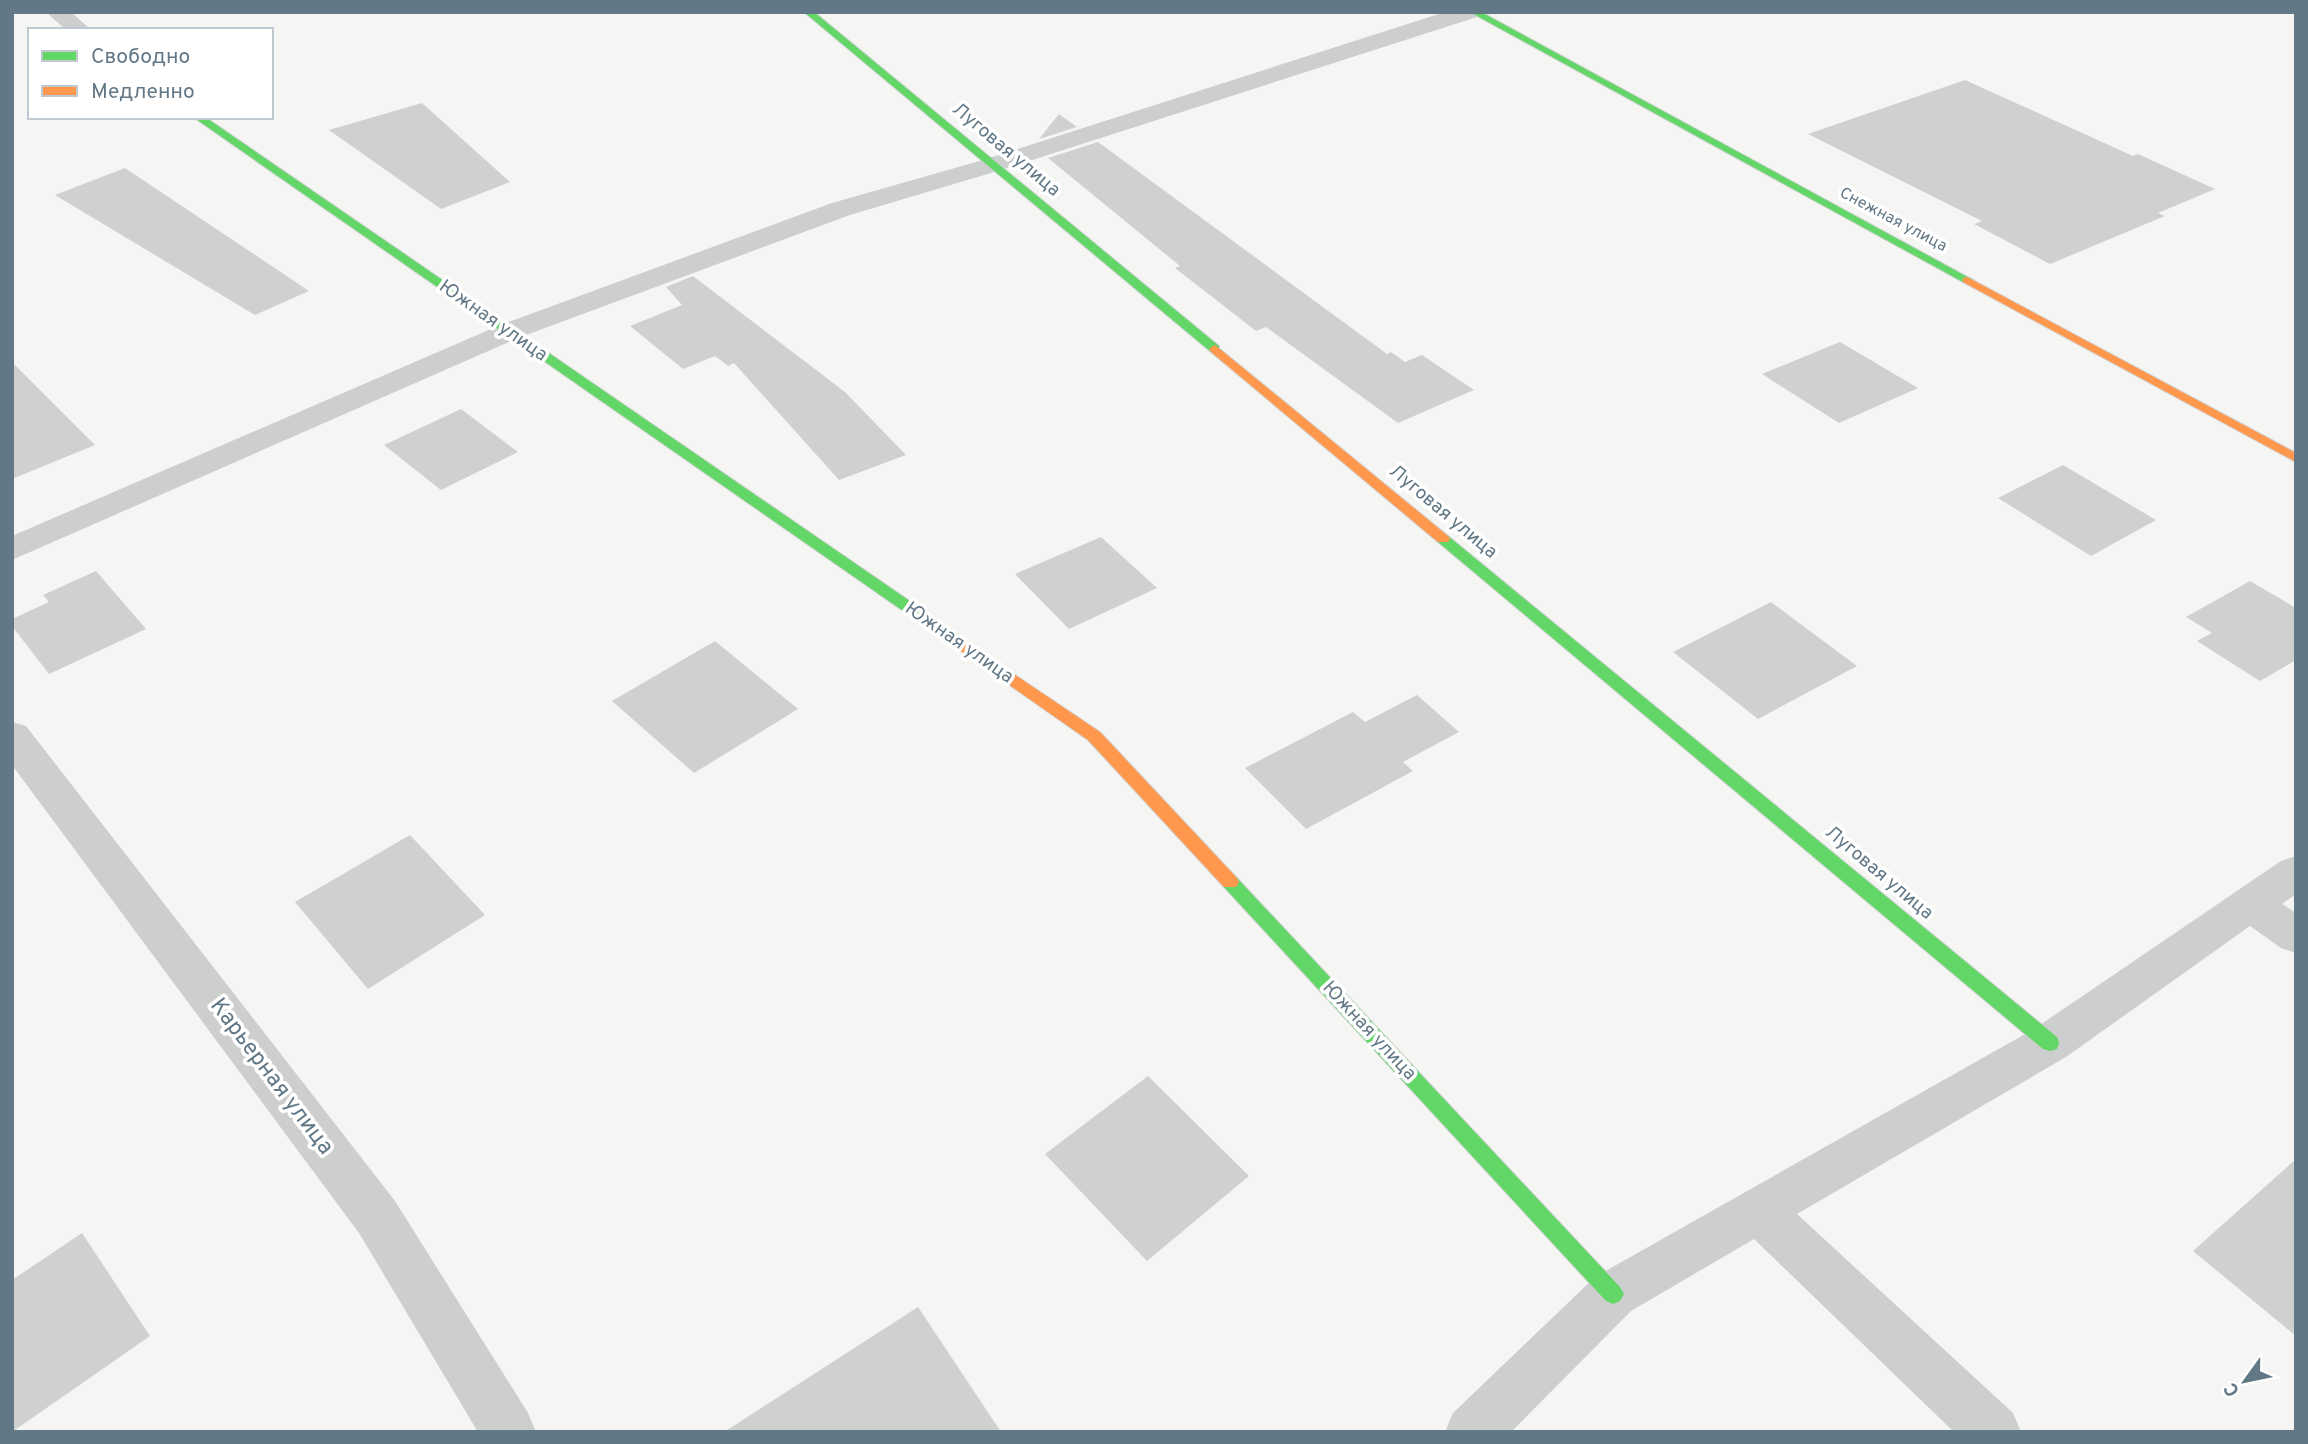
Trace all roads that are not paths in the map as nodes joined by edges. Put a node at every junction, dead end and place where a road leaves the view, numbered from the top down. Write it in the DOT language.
graph roads {
  1 [pos="57,12"];
  2 [pos="808,12"];
  3 [pos="1471,12"];
  4 [pos="77,28"];
  5 [pos="201,119"];
  6 [pos="992,165"];
  7 [pos="508,332"];
  8 [pos="2296,458"];
  9 [pos="12,549"];
  10 [pos="12,736"];
  11 [pos="2296,872"];
  12 [pos="2250,904"];
  13 [pos="2296,936"];
  14 [pos="2050,1043"];
  15 [pos="1758,1209"];
  16 [pos="1613,1294"];
  17 [pos="509,1432"];
  18 [pos="1472,1432"];
  19 [pos="1994,1432"];
  1 -- 4 [label="street"];
  2 -- 6 [label="street, Луговая улица"];
  3 -- 6 [label="street"];
  3 -- 8 [label="street, Снежная улица"];
  5 -- 7 [label="street, Южная улица"];
  6 -- 7 [label="street"];
  6 -- 14 [label="street, Луговая улица"];
  7 -- 9 [label="street"];
  7 -- 16 [label="street, Южная улица"];
  10 -- 17 [label="street, Карьерная улица"];
  11 -- 12 [label="street"];
  12 -- 13 [label="street"];
  12 -- 14 [label="street"];
  14 -- 15 [label="street"];
  15 -- 16 [label="street"];
  15 -- 19 [label="street"];
  16 -- 18 [label="street"];
}
